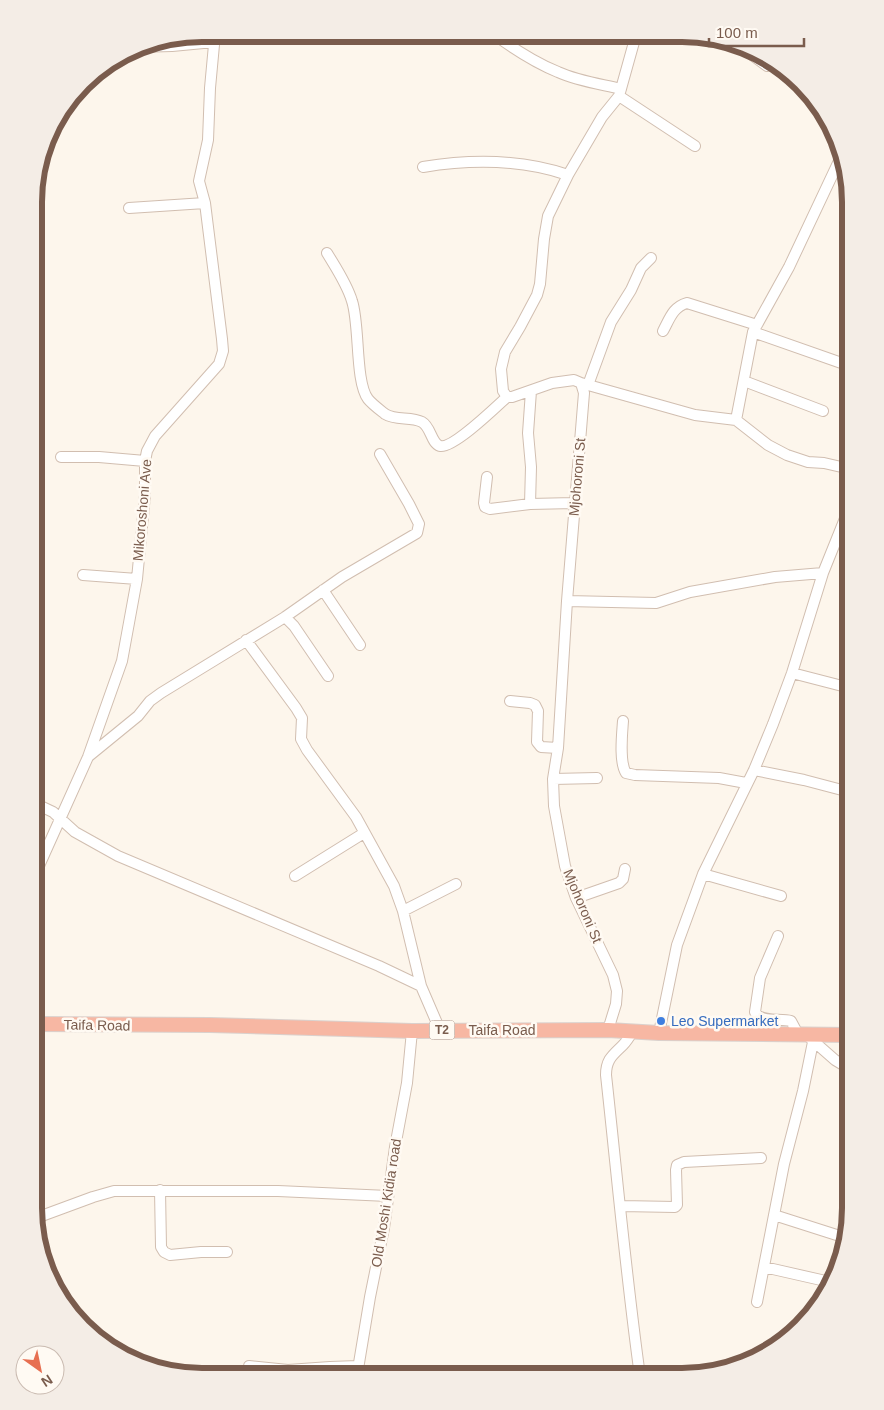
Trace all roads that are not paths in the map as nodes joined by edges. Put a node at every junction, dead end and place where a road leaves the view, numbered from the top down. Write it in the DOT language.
graph roads {
  1 [pos="214,43"];
  2 [pos="507,43"];
  3 [pos="634,43"];
  4 [pos="620,92"];
  5 [pos="695,146"];
  6 [pos="837,166"];
  7 [pos="423,167"];
  8 [pos="568,175"];
  9 [pos="205,203"];
  10 [pos="129,208"];
  11 [pos="327,253"];
  12 [pos="651,258"];
  13 [pos="755,329"];
  14 [pos="663,331"];
  15 [pos="842,363"];
  16 [pos="744,381"];
  17 [pos="585,384"];
  18 [pos="531,391"];
  19 [pos="507,397"];
  20 [pos="823,411"];
  21 [pos="736,420"];
  22 [pos="380,454"];
  23 [pos="61,456"];
  24 [pos="145,461"];
  25 [pos="842,467"];
  26 [pos="487,477"];
  27 [pos="530,504"];
  28 [pos="574,504"];
  29 [pos="842,527"];
  30 [pos="823,573"];
  31 [pos="83,575"];
  32 [pos="137,580"];
  33 [pos="323,590"];
  34 [pos="567,601"];
  35 [pos="285,617"];
  36 [pos="246,640"];
  37 [pos="360,645"];
  38 [pos="792,673"];
  39 [pos="328,676"];
  40 [pos="842,686"];
  41 [pos="510,701"];
  42 [pos="623,721"];
  43 [pos="558,748"];
  44 [pos="88,757"];
  45 [pos="754,770"];
  46 [pos="597,778"];
  47 [pos="553,779"];
  48 [pos="746,783"];
  49 [pos="842,790"];
  50 [pos="43,808"];
  51 [pos="60,817"];
  52 [pos="364,833"];
  53 [pos="43,856"];
  54 [pos="625,869"];
  55 [pos="703,874"];
  56 [pos="295,876"];
  57 [pos="456,884"];
  58 [pos="781,896"];
  59 [pos="576,898"];
  60 [pos="404,911"];
  61 [pos="778,936"];
  62 [pos="421,986"];
  63 [pos="43,1024"];
  64 [pos="440,1030"];
  65 [pos="608,1030"];
  66 [pos="412,1031"];
  67 [pos="633,1031"];
  68 [pos="659,1033"];
  69 [pos="841,1035"];
  70 [pos="806,1036"];
  71 [pos="841,1063"];
  72 [pos="761,1158"];
  73 [pos="160,1190"];
  74 [pos="388,1196"];
  75 [pos="621,1206"];
  76 [pos="43,1215"];
  77 [pos="774,1215"];
  78 [pos="838,1236"];
  79 [pos="227,1252"];
  80 [pos="764,1267"];
  81 [pos="824,1281"];
  82 [pos="757,1302"];
  83 [pos="249,1366"];
  84 [pos="268,1368"];
  85 [pos="309,1368"];
  86 [pos="341,1368"];
  87 [pos="358,1368"];
  88 [pos="639,1368"];
  1 -- 9 [label="street, Mikoroshoni Ave"];
  2 -- 4 [label="street"];
  3 -- 4 [label="street"];
  4 -- 5 [label="street"];
  4 -- 8 [label="street"];
  6 -- 13 [label="street"];
  7 -- 8 [label="street"];
  8 -- 19 [label="street"];
  9 -- 10 [label="street"];
  9 -- 24 [label="street, Mikoroshoni Ave"];
  11 -- 19 [label="street"];
  12 -- 17 [label="street"];
  13 -- 14 [label="street"];
  13 -- 15 [label="street"];
  13 -- 16 [label="street"];
  16 -- 20 [label="street"];
  16 -- 21 [label="street"];
  17 -- 18 [label="street"];
  17 -- 21 [label="street"];
  17 -- 28 [label="street, Mjohoroni St"];
  18 -- 19 [label="street"];
  18 -- 27 [label="street"];
  21 -- 25 [label="street"];
  22 -- 33 [label="street"];
  23 -- 24 [label="street"];
  24 -- 32 [label="street, Mikoroshoni Ave"];
  26 -- 27 [label="street"];
  27 -- 28 [label="street"];
  28 -- 34 [label="street, Mjohoroni St"];
  29 -- 30 [label="street"];
  30 -- 34 [label="street"];
  30 -- 38 [label="street"];
  31 -- 32 [label="street"];
  32 -- 44 [label="street, Mikoroshoni Ave"];
  33 -- 35 [label="street"];
  33 -- 37 [label="street"];
  34 -- 43 [label="street, Mjohoroni St"];
  35 -- 36 [label="street"];
  35 -- 39 [label="street"];
  36 -- 44 [label="street"];
  36 -- 52 [label="street"];
  38 -- 40 [label="street"];
  38 -- 45 [label="street"];
  41 -- 43 [label="street"];
  42 -- 48 [label="street"];
  43 -- 47 [label="street, Mjohoroni St"];
  44 -- 51 [label="street, Mikoroshoni Ave"];
  45 -- 48 [label="street"];
  45 -- 49 [label="street"];
  46 -- 47 [label="street"];
  47 -- 59 [label="street, Mjohoroni St"];
  48 -- 55 [label="street"];
  50 -- 51 [label="street"];
  51 -- 53 [label="street, Mikoroshoni Ave"];
  51 -- 62 [label="street"];
  52 -- 56 [label="street"];
  52 -- 60 [label="street"];
  54 -- 59 [label="street"];
  55 -- 58 [label="street"];
  55 -- 68 [label="street"];
  57 -- 60 [label="street"];
  59 -- 65 [label="street, Mjohoroni St"];
  60 -- 62 [label="street"];
  61 -- 70 [label="street"];
  62 -- 64 [label="street"];
  63 -- 66 [label="highway, Taifa Road / T2"];
  64 -- 65 [label="highway, Taifa Road / T2"];
  64 -- 66 [label="highway, Taifa Road / T2"];
  65 -- 67 [label="highway, Taifa Road / T2"];
  66 -- 74 [label="street, Old Moshi Kidia road"];
  67 -- 68 [label="highway, Taifa Road / T2"];
  67 -- 75 [label="street"];
  68 -- 70 [label="highway, Taifa Road / T2"];
  69 -- 70 [label="highway, Taifa Road / T2"];
  70 -- 71 [label="street"];
  70 -- 77 [label="street"];
  72 -- 75 [label="street"];
  73 -- 74 [label="street"];
  73 -- 76 [label="street"];
  73 -- 79 [label="street"];
  74 -- 87 [label="street, Old Moshi Kidia road"];
  75 -- 88 [label="street"];
  77 -- 78 [label="street"];
  77 -- 80 [label="street"];
  80 -- 81 [label="street"];
  80 -- 82 [label="street"];
  83 -- 84 [label="street"];
  85 -- 86 [label="street"];
}
